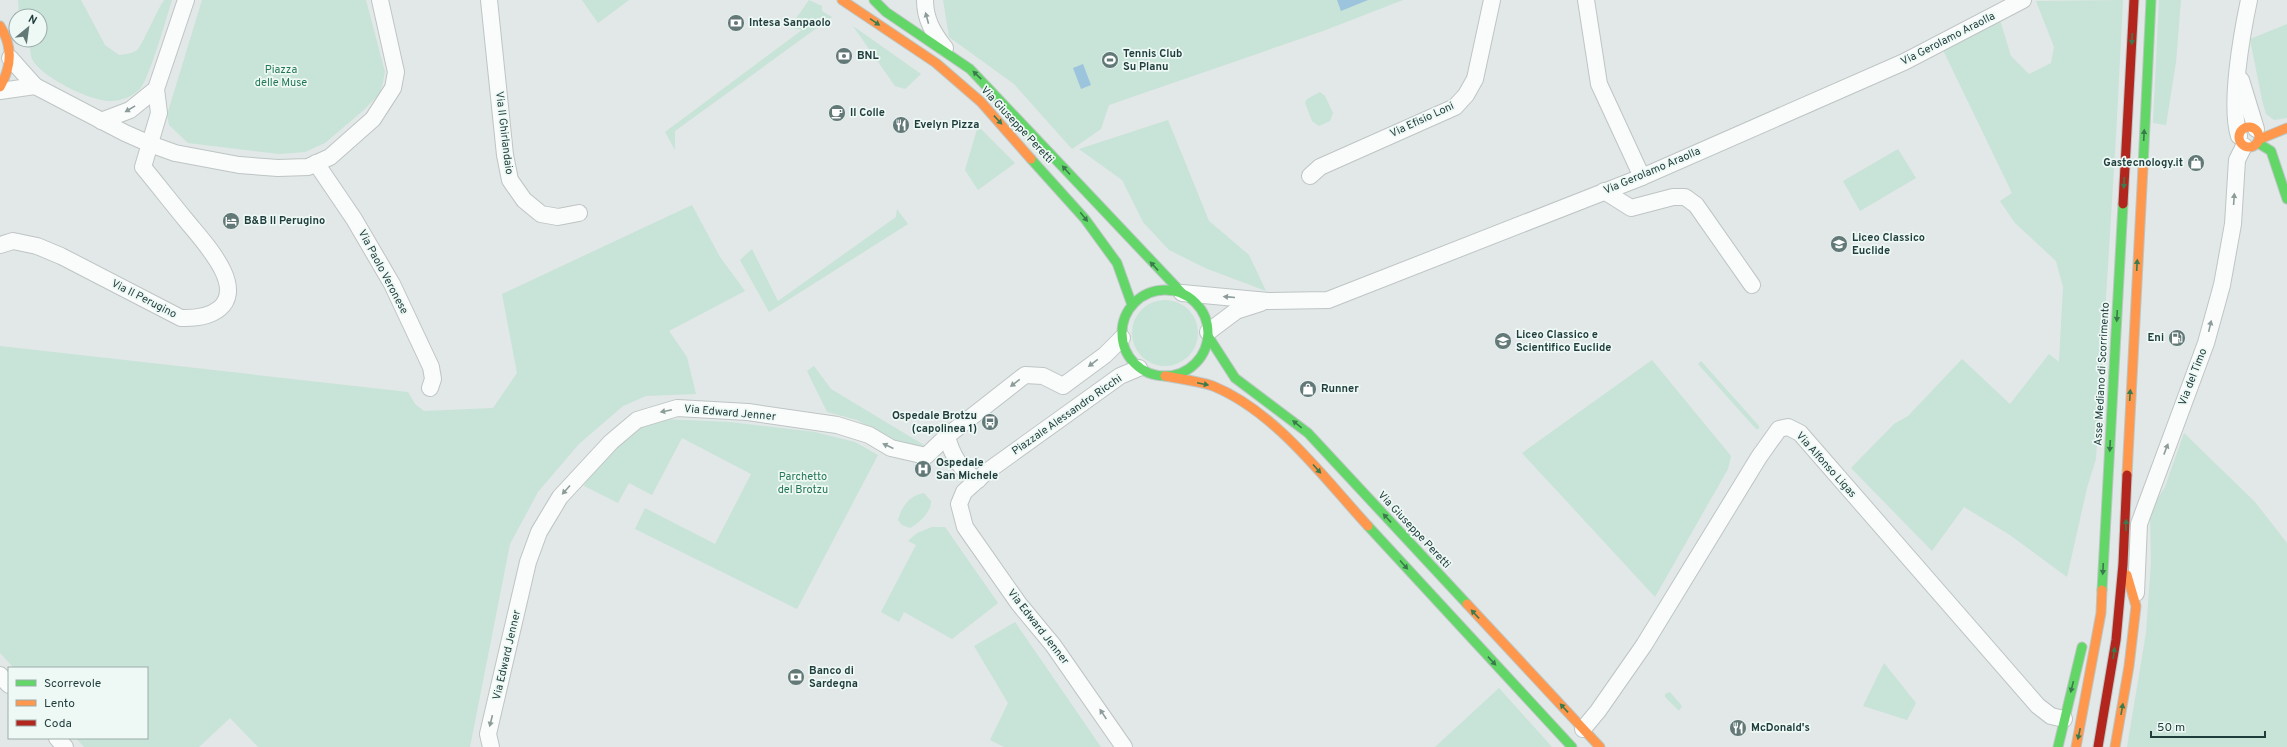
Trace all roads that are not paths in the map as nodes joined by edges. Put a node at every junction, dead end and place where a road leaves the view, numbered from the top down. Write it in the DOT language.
graph roads {
  1 [pos="186,0"];
  2 [pos="380,0"];
  3 [pos="489,0"];
  4 [pos="842,0"];
  5 [pos="878,0"];
  6 [pos="926,0"];
  7 [pos="1492,0"];
  8 [pos="1586,0"];
  9 [pos="2023,0"];
  10 [pos="2134,0"];
  11 [pos="2151,0"];
  12 [pos="2249,0"];
  13 [pos="0,26"];
  14 [pos="952,57"];
  15 [pos="10,58"];
  16 [pos="35,86"];
  17 [pos="0,87"];
  18 [pos="156,89"];
  19 [pos="0,91"];
  20 [pos="101,121"];
  21 [pos="2287,128"];
  22 [pos="2251,139"];
  23 [pos="150,144"];
  24 [pos="316,163"];
  25 [pos="1310,176"];
  26 [pos="1642,177"];
  27 [pos="1604,191"];
  28 [pos="2287,199"];
  29 [pos="580,212"];
  30 [pos="0,245"];
  31 [pos="1752,285"];
  32 [pos="1182,293"];
  33 [pos="1268,301"];
  34 [pos="1132,305"];
  35 [pos="1208,334"];
  36 [pos="1122,338"];
  37 [pos="1139,368"];
  38 [pos="1165,376"];
  39 [pos="430,388"];
  40 [pos="946,436"];
  41 [pos="978,480"];
  42 [pos="959,504"];
  43 [pos="2123,564"];
  44 [pos="2136,606"];
  45 [pos="2101,613"];
  46 [pos="0,675"];
  47 [pos="8,684"];
  48 [pos="2064,719"];
  49 [pos="1583,729"];
  50 [pos="58,739"];
  51 [pos="65,747"];
  52 [pos="491,747"];
  53 [pos="1124,747"];
  54 [pos="1572,747"];
  55 [pos="1600,747"];
  56 [pos="2058,747"];
  57 [pos="2076,747"];
  58 [pos="2098,747"];
  59 [pos="2115,747"];
  1 -- 18 [label="street"];
  2 -- 24 [label="street"];
  3 -- 29 [label="street, Via Il Ghirlandaio"];
  4 -- 34 [label="main road, Via Giuseppe Peretti, one-way"];
  5 -- 14 [label="main road, Via Giuseppe Peretti"];
  14 -- 6 [label="street, one-way"];
  7 -- 25 [label="street, Via Efisio Loni"];
  8 -- 26 [label="street"];
  9 -- 26 [label="street, Via Gerolamo Araolla"];
  10 -- 45 [label="main road, Asse Mediano di Scorrimento, one-way"];
  43 -- 11 [label="main road, one-way"];
  12 -- 22 [label="street"];
  13 -- 15 [label="main road"];
  32 -- 14 [label="main road, Via Giuseppe Peretti, one-way"];
  15 -- 16 [label="street"];
  15 -- 17 [label="main road"];
  16 -- 19 [label="street"];
  16 -- 20 [label="street"];
  18 -- 20 [label="street, one-way"];
  18 -- 23 [label="street"];
  20 -- 23 [label="street"];
  21 -- 22 [label="main road"];
  22 -- 28 [label="main road"];
  44 -- 22 [label="street, Via del Timo, one-way"];
  23 -- 24 [label="street"];
  23 -- 30 [label="street, Via Il Perugino"];
  24 -- 39 [label="street, Via Paolo Veronese"];
  26 -- 27 [label="street, Via Gerolamo Araolla"];
  27 -- 31 [label="street"];
  27 -- 33 [label="street, Via Gerolamo Araolla"];
  33 -- 32 [label="street, one-way"];
  32 -- 34 [label="main road, Via Giuseppe Peretti"];
  32 -- 35 [label="main road, Via Giuseppe Peretti"];
  33 -- 35 [label="street"];
  34 -- 36 [label="main road"];
  35 -- 38 [label="main road"];
  49 -- 35 [label="main road, Via Giuseppe Peretti, one-way"];
  36 -- 37 [label="main road"];
  36 -- 40 [label="street, one-way"];
  37 -- 38 [label="main road"];
  37 -- 41 [label="street, Piazzale Alessandro Ricchi"];
  38 -- 54 [label="main road, one-way"];
  40 -- 41 [label="street"];
  40 -- 52 [label="street, Via Edward Jenner, one-way"];
  41 -- 42 [label="street, Piazzale Alessandro Ricchi"];
  53 -- 42 [label="street, Via Edward Jenner, one-way"];
  43 -- 44 [label="main road"];
  58 -- 43 [label="main road, one-way"];
  59 -- 44 [label="main road, one-way"];
  45 -- 48 [label="main road, one-way"];
  45 -- 57 [label="main road, Asse Mediano di Scorrimento, one-way"];
  46 -- 47 [label="street"];
  48 -- 49 [label="street, Via Alfonso Ligas"];
  48 -- 56 [label="main road"];
  49 -- 55 [label="main road, Via Giuseppe Peretti"];
  50 -- 51 [label="street"];
}
